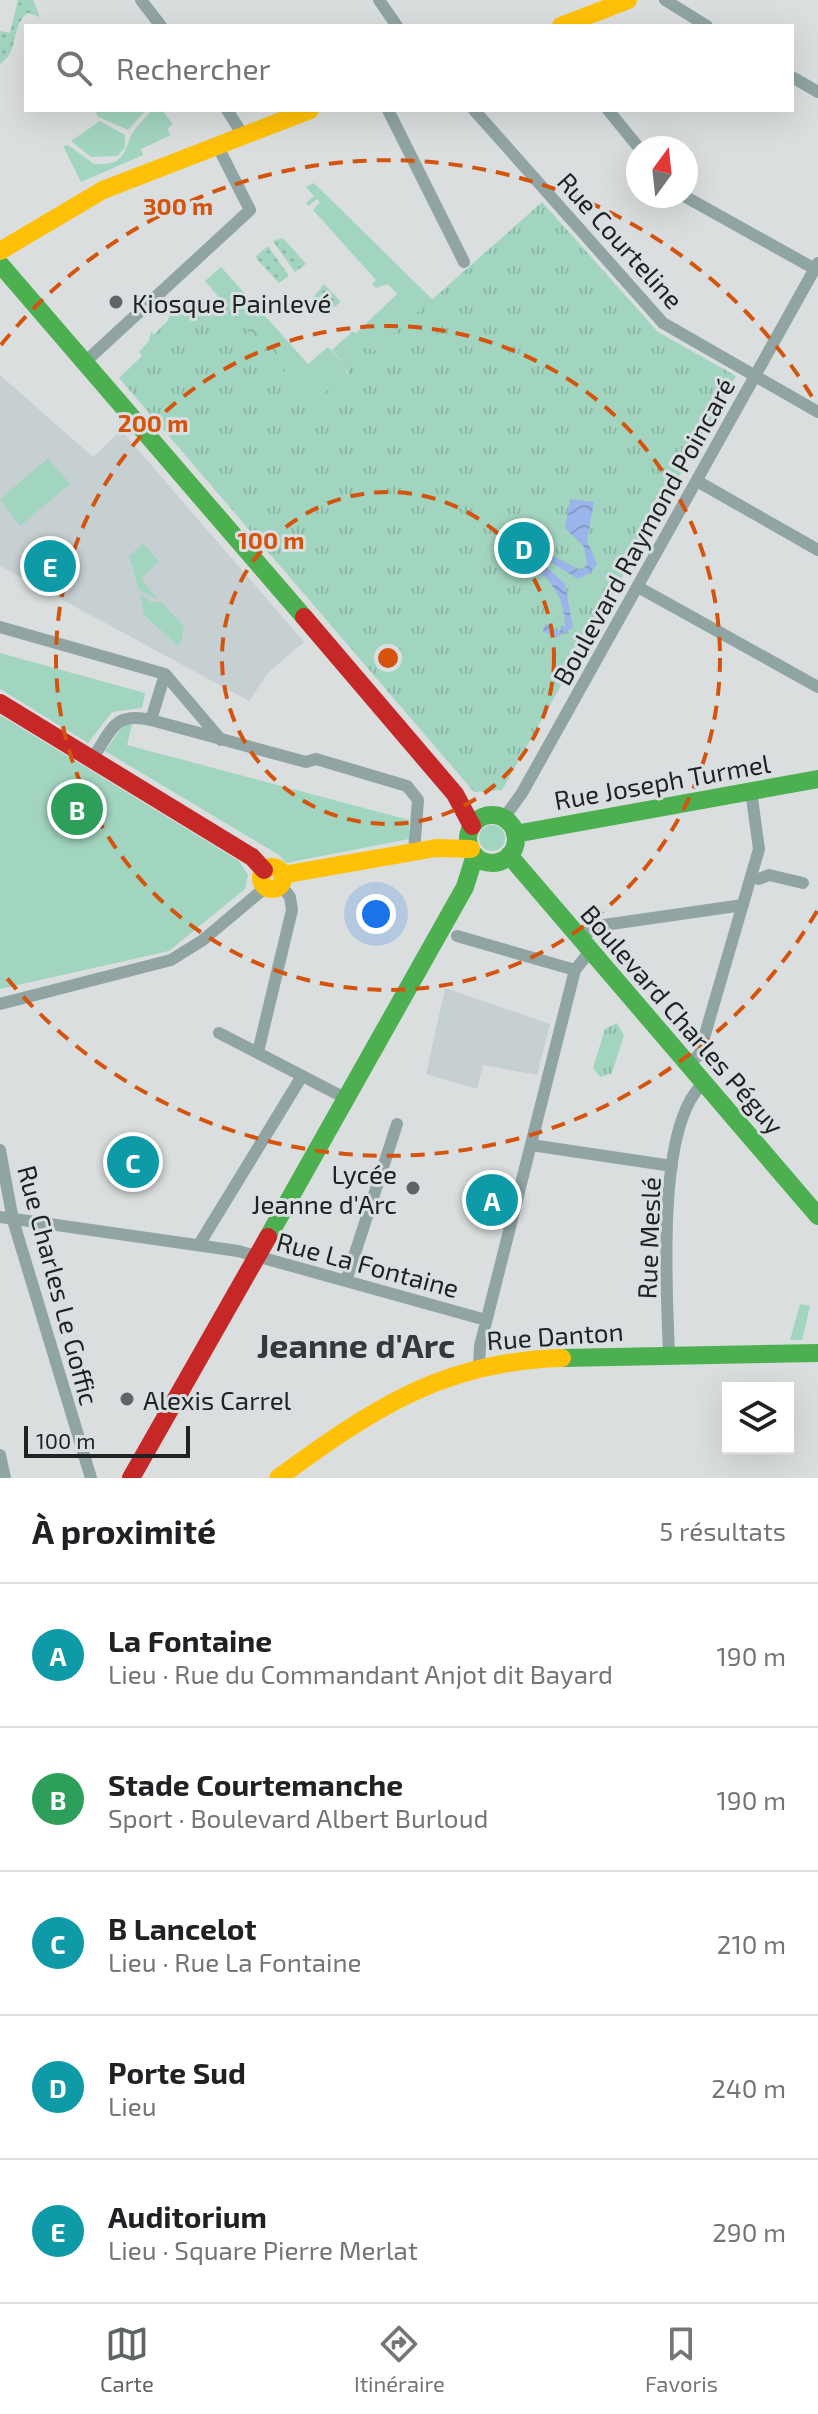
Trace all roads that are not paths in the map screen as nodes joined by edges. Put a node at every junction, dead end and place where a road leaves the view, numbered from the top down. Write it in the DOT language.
graph roads {
  1 [pos="141,0"];
  2 [pos="379,0"];
  3 [pos="628,0"];
  4 [pos="665,0"];
  5 [pos="159,24"];
  6 [pos="396,24"];
  7 [pos="566,24"];
  8 [pos="704,24"];
  9 [pos="794,78"];
  10 [pos="818,92"];
  11 [pos="228,112"];
  12 [pos="305,112"];
  13 [pos="389,112"];
  14 [pos="476,112"];
  15 [pos="610,112"];
  16 [pos="243,135"];
  17 [pos="629,136"];
  18 [pos="217,145"];
  19 [pos="698,203"];
  20 [pos="0,251"];
  21 [pos="464,262"];
  22 [pos="0,264"];
  23 [pos="816,266"];
  24 [pos="85,362"];
  25 [pos="755,376"];
  26 [pos="818,412"];
  27 [pos="697,481"];
  28 [pos="818,550"];
  29 [pos="638,587"];
  30 [pos="0,627"];
  31 [pos="165,674"];
  32 [pos="818,687"];
  33 [pos="0,703"];
  34 [pos="151,720"];
  35 [pos="221,740"];
  36 [pos="92,759"];
  37 [pos="818,779"];
  38 [pos="751,791"];
  39 [pos="504,818"];
  40 [pos="515,834"];
  41 [pos="477,841"];
  42 [pos="414,852"];
  43 [pos="509,855"];
  44 [pos="751,877"];
  45 [pos="273,879"];
  46 [pos="803,883"];
  47 [pos="743,905"];
  48 [pos="457,936"];
  49 [pos="586,944"];
  50 [pos="575,970"];
  51 [pos="0,1004"];
  52 [pos="219,1033"];
  53 [pos="258,1052"];
  54 [pos="688,1064"];
  55 [pos="302,1076"];
  56 [pos="704,1083"];
  57 [pos="345,1098"];
  58 [pos="397,1124"];
  59 [pos="531,1145"];
  60 [pos="0,1150"];
  61 [pos="672,1166"];
  62 [pos="818,1216"];
  63 [pos="7,1218"];
  64 [pos="200,1243"];
  65 [pos="256,1256"];
  66 [pos="346,1281"];
  67 [pos="486,1320"];
  68 [pos="818,1353"];
  69 [pos="669,1355"];
  70 [pos="479,1365"];
  71 [pos="0,1455"];
  72 [pos="5,1478"];
  73 [pos="91,1478"];
  74 [pos="131,1478"];
  75 [pos="278,1478"];
  1 -- 5 [label="street"];
  2 -- 6 [label="street"];
  3 -- 7 [label="street"];
  4 -- 8 [label="street"];
  9 -- 10 [label="street"];
  11 -- 16 [label="street"];
  12 -- 16 [label="street"];
  13 -- 21 [label="street"];
  14 -- 25 [label="street, Rue Courteline"];
  15 -- 17 [label="street"];
  16 -- 18 [label="street"];
  18 -- 20 [label="street"];
  18 -- 24 [label="street"];
  19 -- 23 [label="street"];
  22 -- 24 [label="street"];
  23 -- 25 [label="street, Boulevard Raymond Poincaré"];
  24 -- 41 [label="street"];
  25 -- 26 [label="street, Rue Courteline"];
  25 -- 27 [label="street, Boulevard Raymond Poincaré"];
  27 -- 28 [label="street"];
  27 -- 29 [label="street, Boulevard Raymond Poincaré"];
  29 -- 32 [label="street"];
  29 -- 39 [label="street, Boulevard Raymond Poincaré"];
  30 -- 31 [label="street"];
  31 -- 34 [label="street"];
  31 -- 35 [label="street"];
  33 -- 36 [label="street"];
  34 -- 35 [label="street"];
  34 -- 36 [label="street"];
  35 -- 42 [label="street"];
  36 -- 45 [label="street"];
  37 -- 38 [label="street, Rue Joseph Turmel"];
  38 -- 40 [label="street, Rue Joseph Turmel"];
  38 -- 44 [label="street"];
  39 -- 40 [label="street"];
  39 -- 41 [label="street"];
  40 -- 43 [label="street"];
  41 -- 42 [label="street"];
  41 -- 43 [label="street"];
  41 -- 57 [label="street"];
  42 -- 45 [label="street"];
  43 -- 49 [label="street, Boulevard Charles Péguy"];
  44 -- 46 [label="street"];
  44 -- 47 [label="street"];
  45 -- 51 [label="street"];
  45 -- 53 [label="street"];
  47 -- 49 [label="street"];
  47 -- 54 [label="street"];
  48 -- 50 [label="street"];
  49 -- 50 [label="street"];
  49 -- 54 [label="street, Boulevard Charles Péguy"];
  50 -- 59 [label="street"];
  52 -- 53 [label="street"];
  53 -- 55 [label="street"];
  54 -- 56 [label="street, Boulevard Charles Péguy"];
  55 -- 57 [label="street"];
  55 -- 64 [label="street"];
  56 -- 61 [label="street, Rue Meslé"];
  56 -- 62 [label="street, Boulevard Charles Péguy"];
  57 -- 65 [label="street"];
  58 -- 66 [label="street"];
  59 -- 61 [label="street"];
  59 -- 67 [label="street"];
  60 -- 63 [label="street, Rue Charles Le Goffic"];
  61 -- 69 [label="street, Rue Meslé"];
  63 -- 64 [label="street, Rue La Fontaine"];
  63 -- 73 [label="street, Rue Charles Le Goffic"];
  64 -- 65 [label="street, Rue La Fontaine"];
  65 -- 66 [label="street, Rue La Fontaine"];
  65 -- 74 [label="street"];
  66 -- 67 [label="street, Rue La Fontaine"];
  67 -- 70 [label="street"];
  68 -- 69 [label="street, Rue Danton"];
  69 -- 70 [label="street, Rue Danton"];
  70 -- 75 [label="street, Rue Danton"];
  71 -- 72 [label="street"];
}
